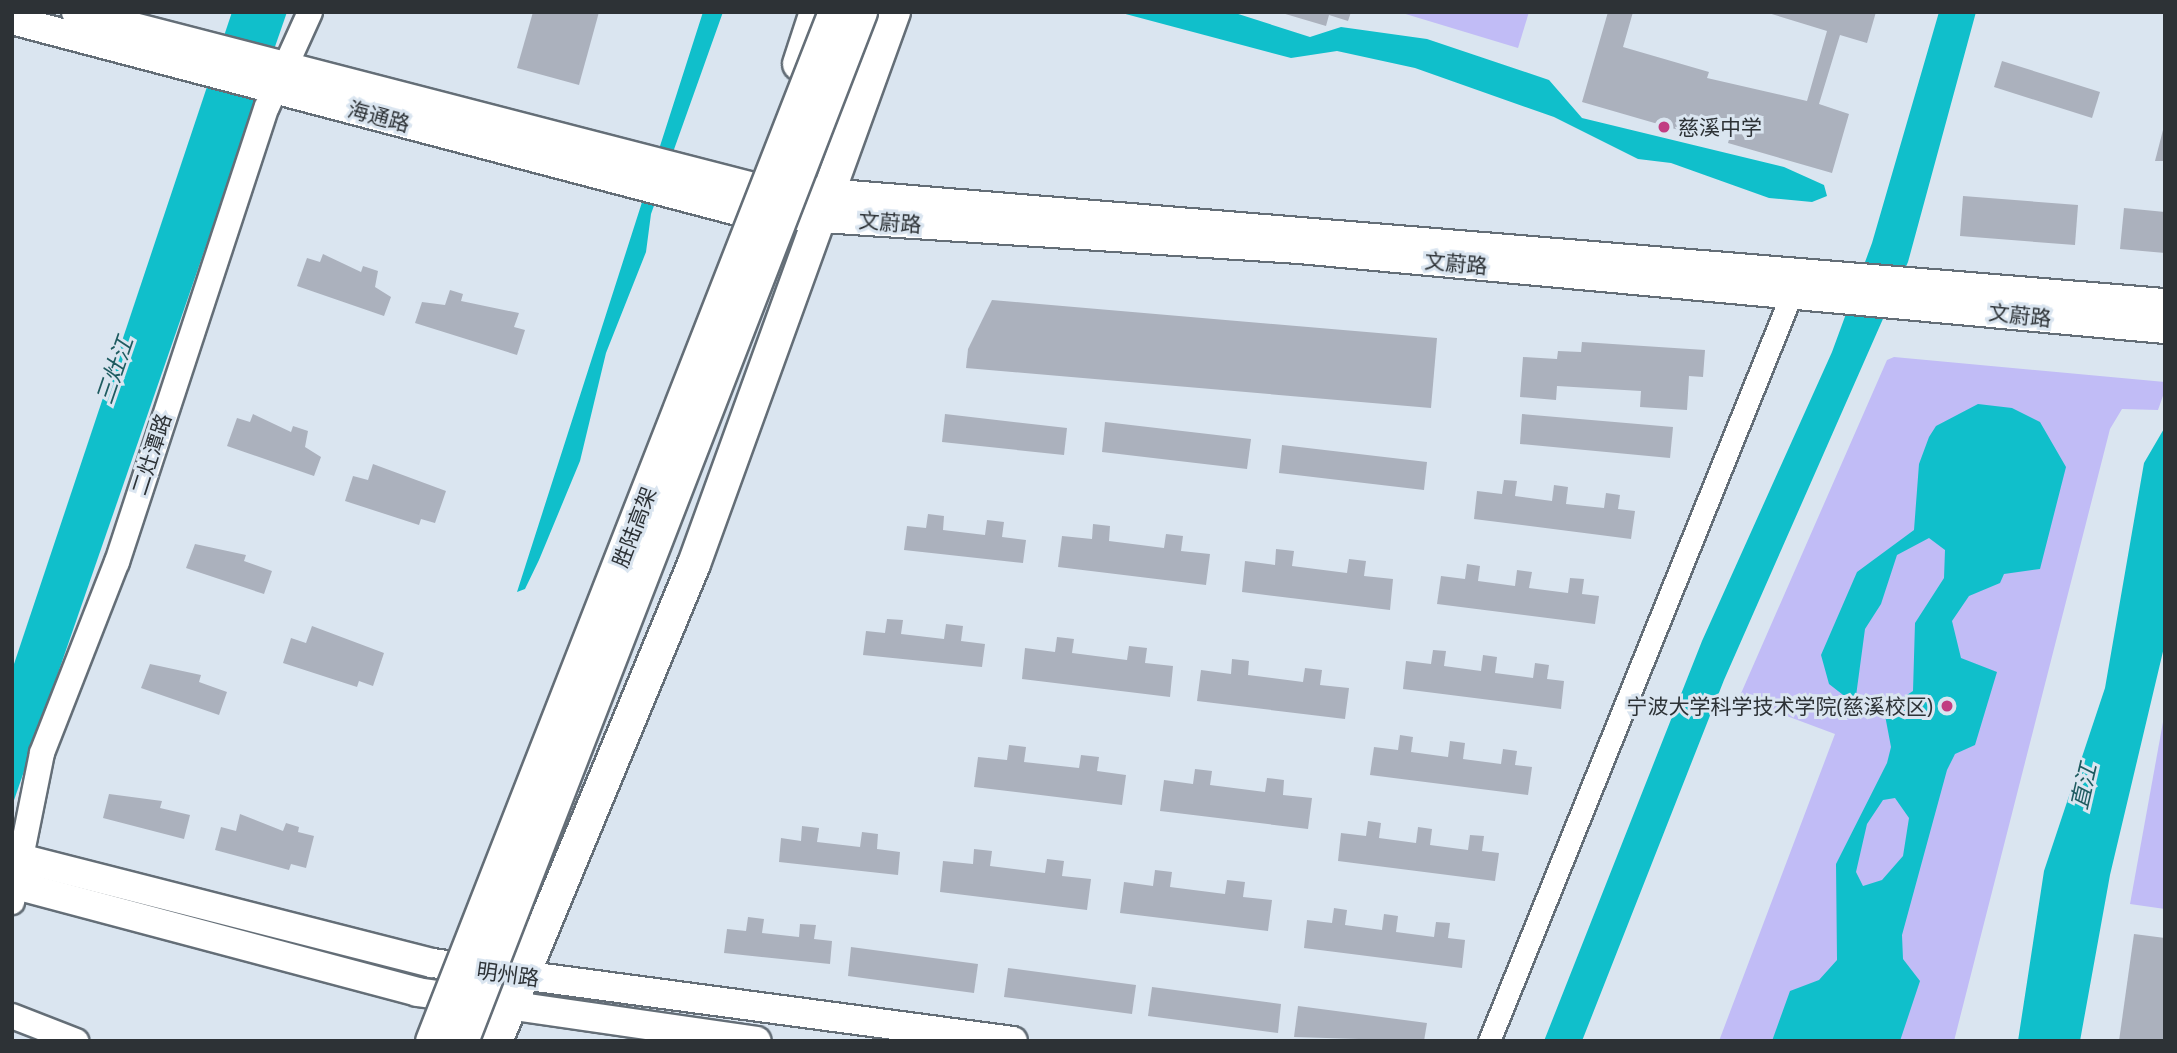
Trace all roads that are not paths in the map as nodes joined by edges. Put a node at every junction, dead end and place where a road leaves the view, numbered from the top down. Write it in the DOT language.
graph roads {
  1 [pos="76,12"];
  2 [pos="310,12"];
  3 [pos="816,12"];
  4 [pos="835,12"];
  5 [pos="860,12"];
  6 [pos="882,12"];
  7 [pos="894,12"];
  8 [pos="12,20"];
  9 [pos="821,121"];
  10 [pos="749,200"];
  11 [pos="826,205"];
  12 [pos="1855,286"];
  13 [pos="1792,293"];
  14 [pos="2165,303"];
  15 [pos="2165,329"];
  16 [pos="12,856"];
  17 [pos="13,890"];
  18 [pos="521,976"];
  19 [pos="509,1008"];
  20 [pos="12,1016"];
  21 [pos="76,1041"];
  22 [pos="432,1041"];
  23 [pos="441,1041"];
  24 [pos="461,1041"];
  25 [pos="496,1041"];
  26 [pos="756,1041"];
  27 [pos="1013,1041"];
  28 [pos="1489,1041"];
  1 -- 10 [label="main road, 海通路"];
  2 -- 17 [label="street, 二灶潭路"];
  3 -- 10 [label="main road"];
  4 -- 22 [label="highway, 胜陆高架, bridge"];
  5 -- 9 [label="highway, 胜陆高架, bridge"];
  6 -- 9 [label="highway"];
  7 -- 11 [label="main road"];
  8 -- 10 [label="main road, 海通路"];
  9 -- 24 [label="highway, 胜陆高架, bridge"];
  10 -- 11 [label="main road, 文蔚路"];
  10 -- 23 [label="main road"];
  11 -- 12 [label="main road, 文蔚路"];
  11 -- 13 [label="main road, 文蔚路"];
  11 -- 18 [label="main road"];
  12 -- 13 [label="main road, 文蔚路"];
  12 -- 14 [label="main road, 文蔚路"];
  12 -- 15 [label="main road, 文蔚路"];
  13 -- 28 [label="street"];
  16 -- 18 [label="main road, 明州路"];
  17 -- 19 [label="main road, 明州路"];
  18 -- 19 [label="main road"];
  18 -- 27 [label="main road, 明州路"];
  19 -- 25 [label="main road"];
  19 -- 26 [label="main road, 明州路"];
  20 -- 21 [label="street"];
}
